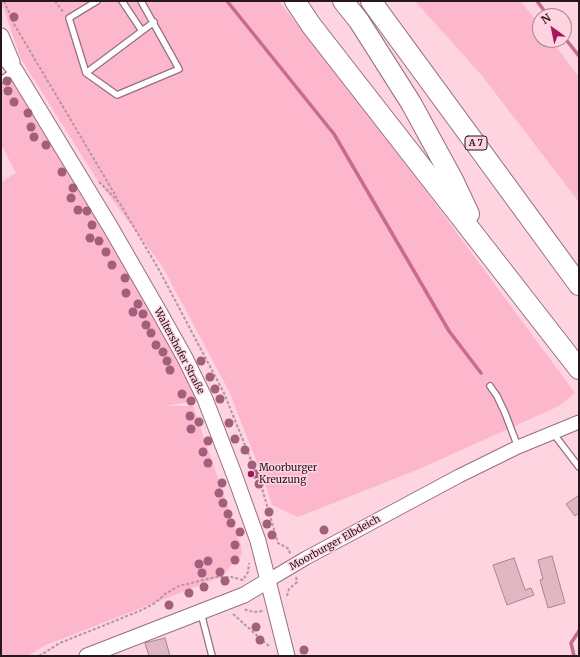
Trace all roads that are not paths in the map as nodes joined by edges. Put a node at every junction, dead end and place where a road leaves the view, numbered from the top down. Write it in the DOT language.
graph roads {
  1 [pos="97,1"];
  2 [pos="122,1"];
  3 [pos="141,1"];
  4 [pos="294,1"];
  5 [pos="343,1"];
  6 [pos="371,1"];
  7 [pos="154,22"];
  8 [pos="142,31"];
  9 [pos="1,36"];
  10 [pos="1,53"];
  11 [pos="15,70"];
  12 [pos="86,73"];
  13 [pos="1,80"];
  14 [pos="486,250"];
  15 [pos="579,285"];
  16 [pos="579,369"];
  17 [pos="490,386"];
  18 [pos="579,422"];
  19 [pos="553,433"];
  20 [pos="518,447"];
  21 [pos="579,467"];
  22 [pos="269,580"];
  23 [pos="201,612"];
  24 [pos="281,653"];
  25 [pos="87,656"];
  26 [pos="212,656"];
  1 -- 12 [label="lane"];
  2 -- 8 [label="lane"];
  3 -- 7 [label="lane"];
  4 -- 14 [label="highway"];
  5 -- 14 [label="highway"];
  6 -- 15 [label="highway, A 7"];
  7 -- 8 [label="lane"];
  7 -- 12 [label="lane"];
  8 -- 12 [label="lane"];
  9 -- 11 [label="main road, Waltershofer Straße"];
  10 -- 11 [label="main road, Waltershofer Straße"];
  11 -- 13 [label="lane"];
  11 -- 22 [label="main road, Waltershofer Straße"];
  14 -- 16 [label="highway"];
  17 -- 20 [label="lane"];
  18 -- 19 [label="street, Moorburger Elbdeich"];
  19 -- 20 [label="street, Moorburger Elbdeich"];
  19 -- 21 [label="lane"];
  20 -- 22 [label="street, Moorburger Elbdeich"];
  22 -- 23 [label="main road, Moorburger Elbdeich"];
  22 -- 24 [label="main road, Waltershofer Straße"];
  23 -- 25 [label="main road, Moorburger Elbdeich"];
  23 -- 26 [label="lane"];
}
